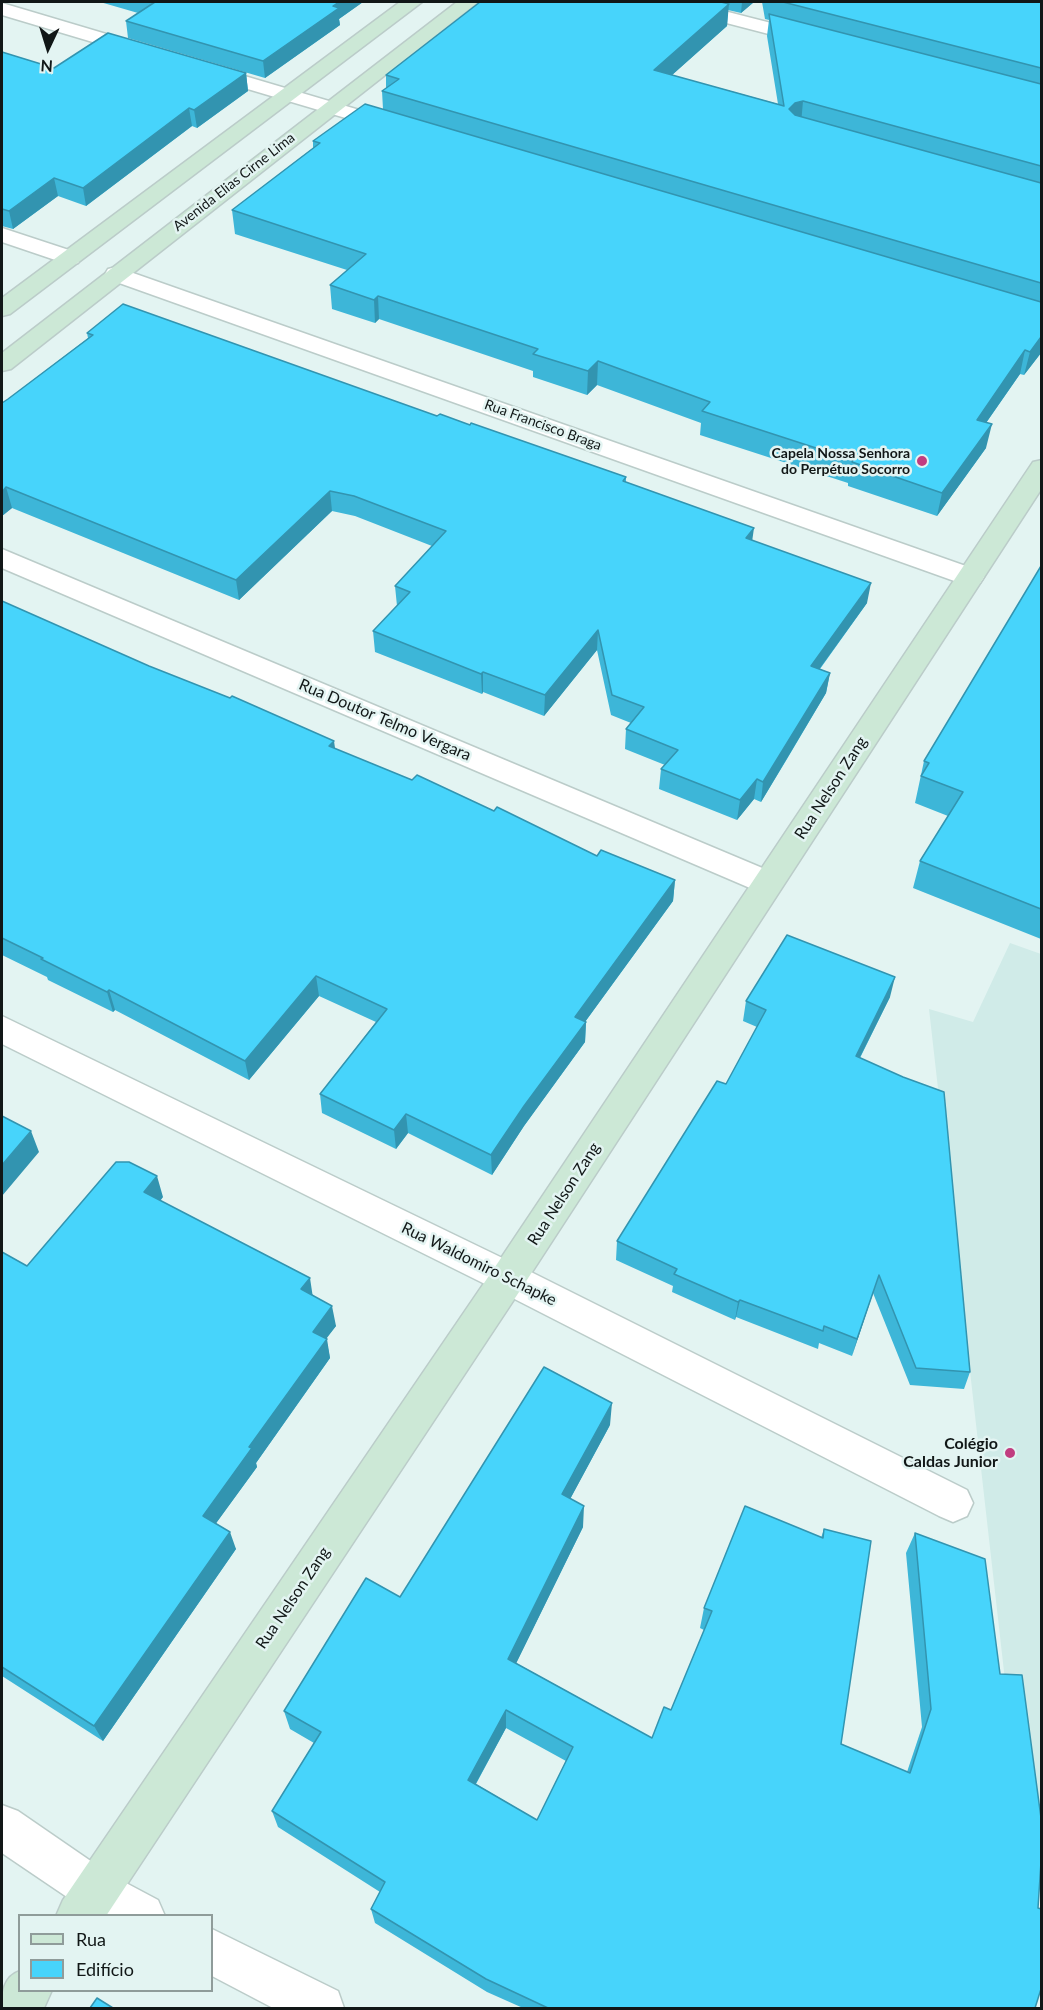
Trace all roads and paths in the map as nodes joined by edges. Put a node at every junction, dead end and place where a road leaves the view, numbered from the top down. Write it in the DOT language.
graph roads {
  1 [pos="412,2"];
  2 [pos="468,2"];
  3 [pos="668,2"];
  4 [pos="2,9"];
  5 [pos="826,43"];
  6 [pos="162,57"];
  7 [pos="184,64"];
  8 [pos="287,94"];
  9 [pos="331,107"];
  10 [pos="411,131"];
  11 [pos="2,235"];
  12 [pos="70,258"];
  13 [pos="116,274"];
  14 [pos="2,309"];
  15 [pos="2,364"];
  16 [pos="1041,468"];
  17 [pos="2,558"];
  18 [pos="970,577"];
  19 [pos="768,883"];
  20 [pos="2,1029"];
  21 [pos="508,1278"];
  22 [pos="953,1503"];
  23 [pos="2,1827"];
  24 [pos="87,1904"];
  25 [pos="133,1914"];
  26 [pos="213,1953"];
  27 [pos="28,1992"];
  28 [pos="17,2008"];
  29 [pos="321,2008"];
  1 -- 8 [label="street"];
  2 -- 9 [label="street, Avenida Elias Cirne Lima"];
  3 -- 5 [label="street"];
  4 -- 6 [label="street"];
  7 -- 8 [label="street"];
  8 -- 9 [label="street"];
  8 -- 12 [label="street"];
  9 -- 10 [label="street"];
  9 -- 13 [label="street, Avenida Elias Cirne Lima"];
  11 -- 12 [label="street"];
  12 -- 14 [label="street"];
  13 -- 15 [label="street, Avenida Elias Cirne Lima"];
  13 -- 18 [label="street, Rua Francisco Braga"];
  16 -- 18 [label="street, Rua Nelson Zang"];
  17 -- 19 [label="street, Rua Doutor Telmo Vergara"];
  18 -- 19 [label="street, Rua Nelson Zang"];
  19 -- 21 [label="street, Rua Nelson Zang"];
  20 -- 21 [label="street, Rua Waldomiro Schapke"];
  21 -- 22 [label="street, Rua Waldomiro Schapke"];
  21 -- 24 [label="street, Rua Nelson Zang"];
  23 -- 24 [label="street"];
  24 -- 25 [label="street"];
  26 -- 29 [label="street"];
  27 -- 28 [label="street"];
}
